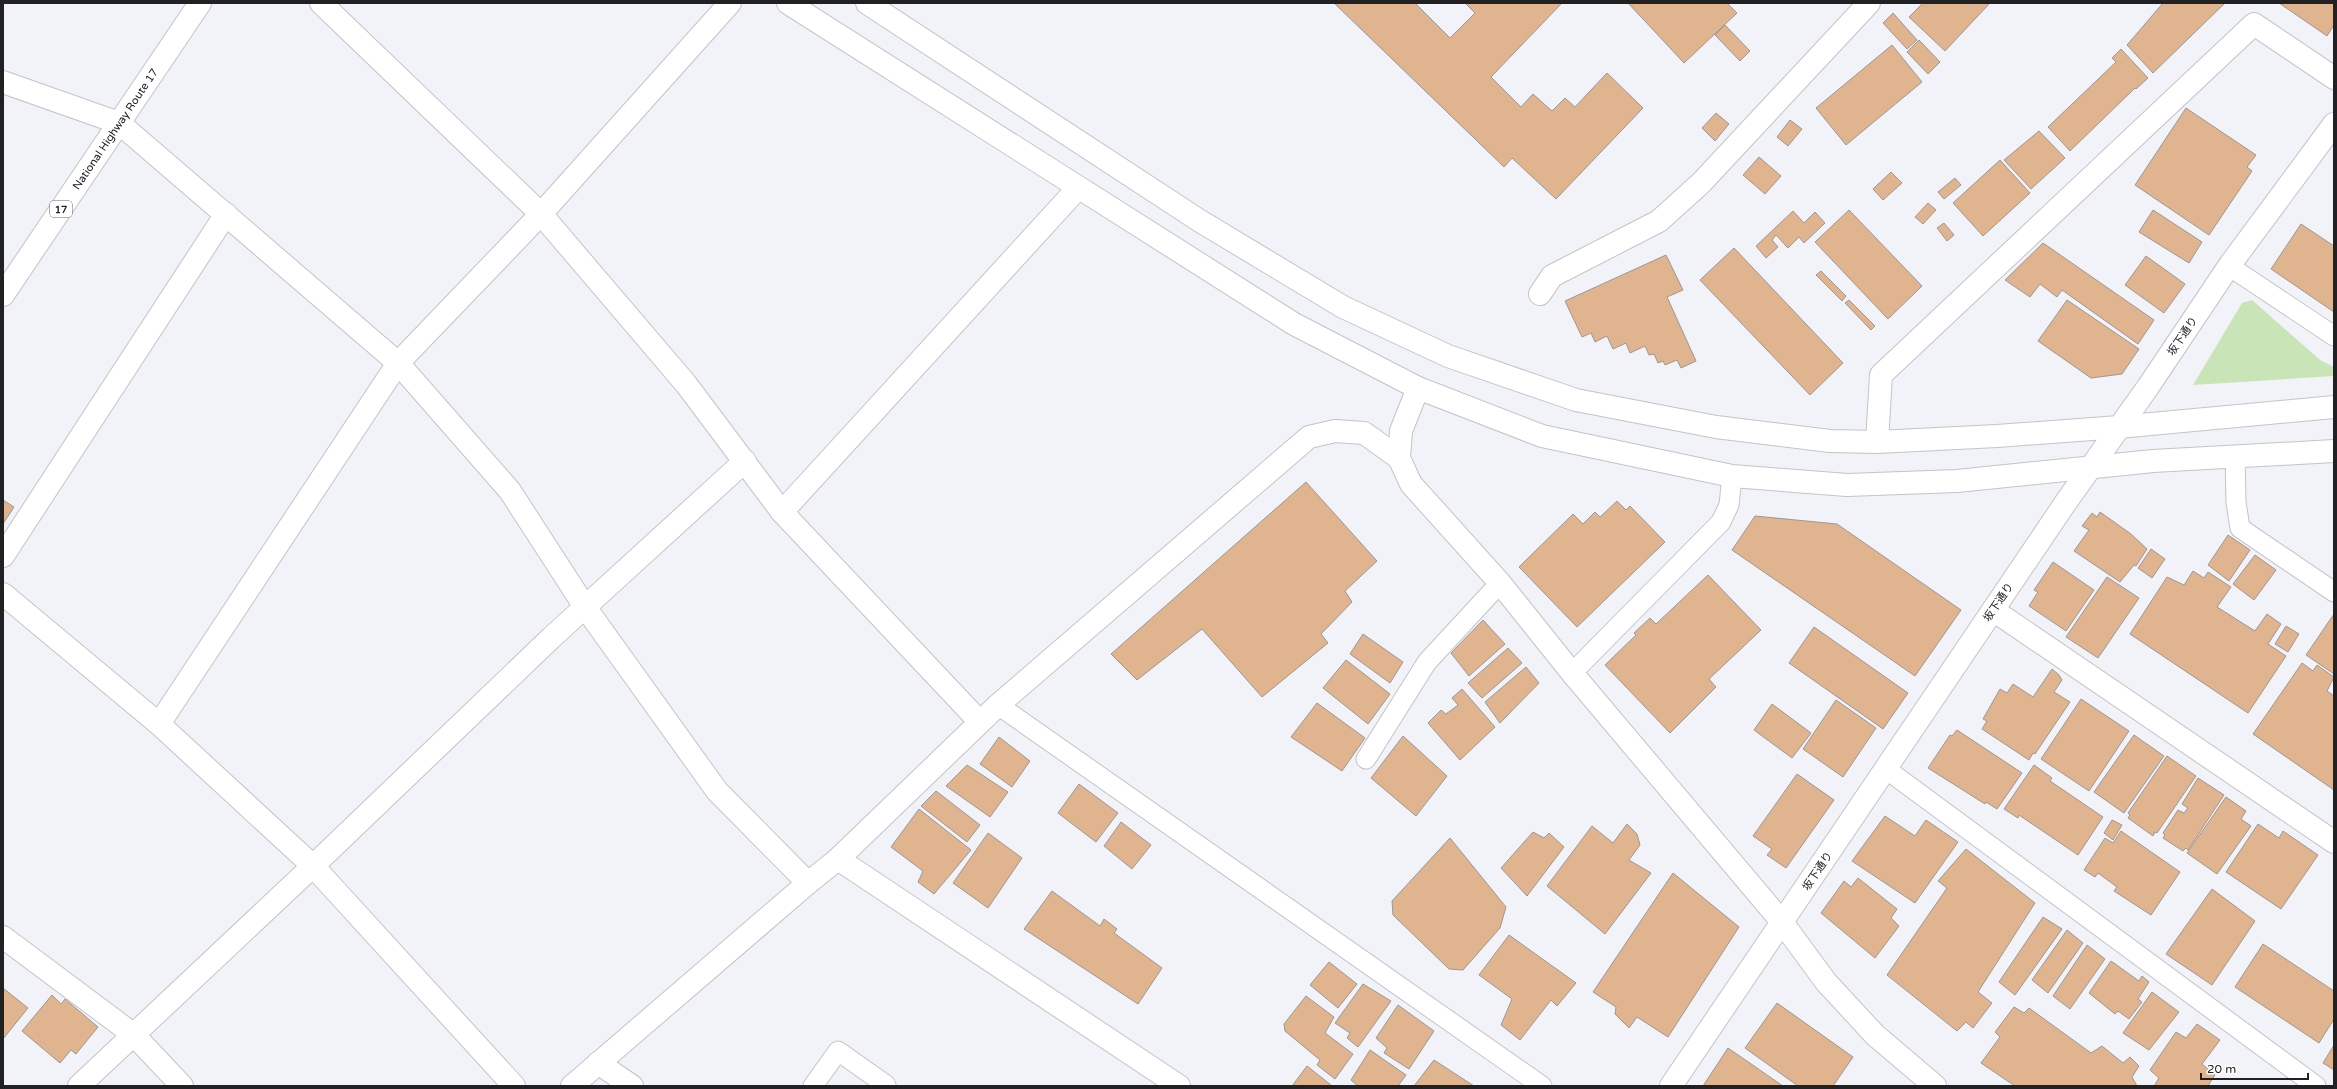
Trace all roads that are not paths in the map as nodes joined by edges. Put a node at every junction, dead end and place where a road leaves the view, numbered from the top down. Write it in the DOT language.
graph roads {
  1 [pos="200,3"];
  2 [pos="321,3"];
  3 [pos="730,3"];
  4 [pos="788,3"];
  5 [pos="867,3"];
  6 [pos="1869,3"];
  7 [pos="2334,78"];
  8 [pos="3,82"];
  9 [pos="119,123"];
  10 [pos="2334,124"];
  11 [pos="1078,188"];
  12 [pos="226,214"];
  13 [pos="541,214"];
  14 [pos="2229,266"];
  15 [pos="1540,294"];
  16 [pos="3,295"];
  17 [pos="2334,336"];
  18 [pos="398,363"];
  19 [pos="1418,388"];
  20 [pos="2334,407"];
  21 [pos="2119,427"];
  22 [pos="1877,442"];
  23 [pos="2334,451"];
  24 [pos="2235,456"];
  25 [pos="1399,458"];
  26 [pos="745,461"];
  27 [pos="2090,467"];
  28 [pos="1732,476"];
  29 [pos="782,512"];
  30 [pos="3,556"];
  31 [pos="1500,583"];
  32 [pos="2334,592"];
  33 [pos="3,594"];
  34 [pos="585,607"];
  35 [pos="1993,610"];
  36 [pos="1572,673"];
  37 [pos="998,705"];
  38 [pos="979,722"];
  39 [pos="159,724"];
  40 [pos="1366,759"];
  41 [pos="1886,769"];
  42 [pos="2334,842"];
  43 [pos="838,859"];
  44 [pos="313,866"];
  45 [pos="808,883"];
  46 [pos="1782,922"];
  47 [pos="3,937"];
  48 [pos="134,1035"];
  49 [pos="598,1063"];
  50 [pos="886,1085"];
  51 [pos="79,1086"];
  52 [pos="182,1086"];
  53 [pos="514,1086"];
  54 [pos="572,1086"];
  55 [pos="632,1086"];
  56 [pos="813,1086"];
  57 [pos="1178,1086"];
  58 [pos="1542,1086"];
  59 [pos="1671,1086"];
  60 [pos="1934,1086"];
  61 [pos="2316,1086"];
  1 -- 9 [label="main road, National Highway Route 17 / 17"];
  2 -- 13 [label="main road"];
  3 -- 13 [label="main road"];
  4 -- 11 [label="main road"];
  5 -- 22 [label="main road"];
  6 -- 15 [label="main road"];
  7 -- 22 [label="main road"];
  8 -- 9 [label="main road"];
  9 -- 12 [label="main road"];
  9 -- 16 [label="main road, National Highway Route 17 / 17"];
  10 -- 14 [label="main road, 坂下通り"];
  11 -- 19 [label="main road"];
  11 -- 29 [label="main road"];
  12 -- 18 [label="main road"];
  12 -- 30 [label="main road"];
  13 -- 18 [label="main road"];
  13 -- 26 [label="main road"];
  14 -- 17 [label="lane"];
  14 -- 21 [label="main road, 坂下通り"];
  18 -- 34 [label="main road"];
  18 -- 39 [label="main road"];
  19 -- 25 [label="main road"];
  19 -- 28 [label="main road"];
  20 -- 21 [label="main road"];
  21 -- 22 [label="main road"];
  21 -- 27 [label="main road, 坂下通り"];
  23 -- 24 [label="main road"];
  24 -- 27 [label="main road"];
  24 -- 32 [label="lane"];
  25 -- 31 [label="main road"];
  25 -- 37 [label="main road"];
  26 -- 29 [label="main road"];
  26 -- 34 [label="main road"];
  27 -- 28 [label="main road"];
  27 -- 35 [label="main road, 坂下通り"];
  28 -- 36 [label="lane"];
  29 -- 38 [label="main road"];
  31 -- 36 [label="main road"];
  31 -- 40 [label="lane"];
  33 -- 39 [label="main road"];
  34 -- 44 [label="main road"];
  34 -- 45 [label="main road"];
  35 -- 41 [label="main road, 坂下通り"];
  35 -- 42 [label="main road"];
  36 -- 46 [label="main road"];
  37 -- 38 [label="main road"];
  37 -- 58 [label="lane"];
  38 -- 43 [label="main road"];
  39 -- 44 [label="main road"];
  41 -- 46 [label="main road, 坂下通り"];
  41 -- 61 [label="lane"];
  43 -- 45 [label="main road"];
  43 -- 57 [label="main road"];
  44 -- 48 [label="main road"];
  44 -- 53 [label="main road"];
  45 -- 49 [label="main road"];
  46 -- 59 [label="main road, 坂下通り"];
  46 -- 60 [label="main road"];
  47 -- 48 [label="main road"];
  48 -- 51 [label="main road"];
  48 -- 52 [label="main road"];
  49 -- 54 [label="main road"];
  49 -- 55 [label="main road"];
  50 -- 56 [label="lane"];
}
